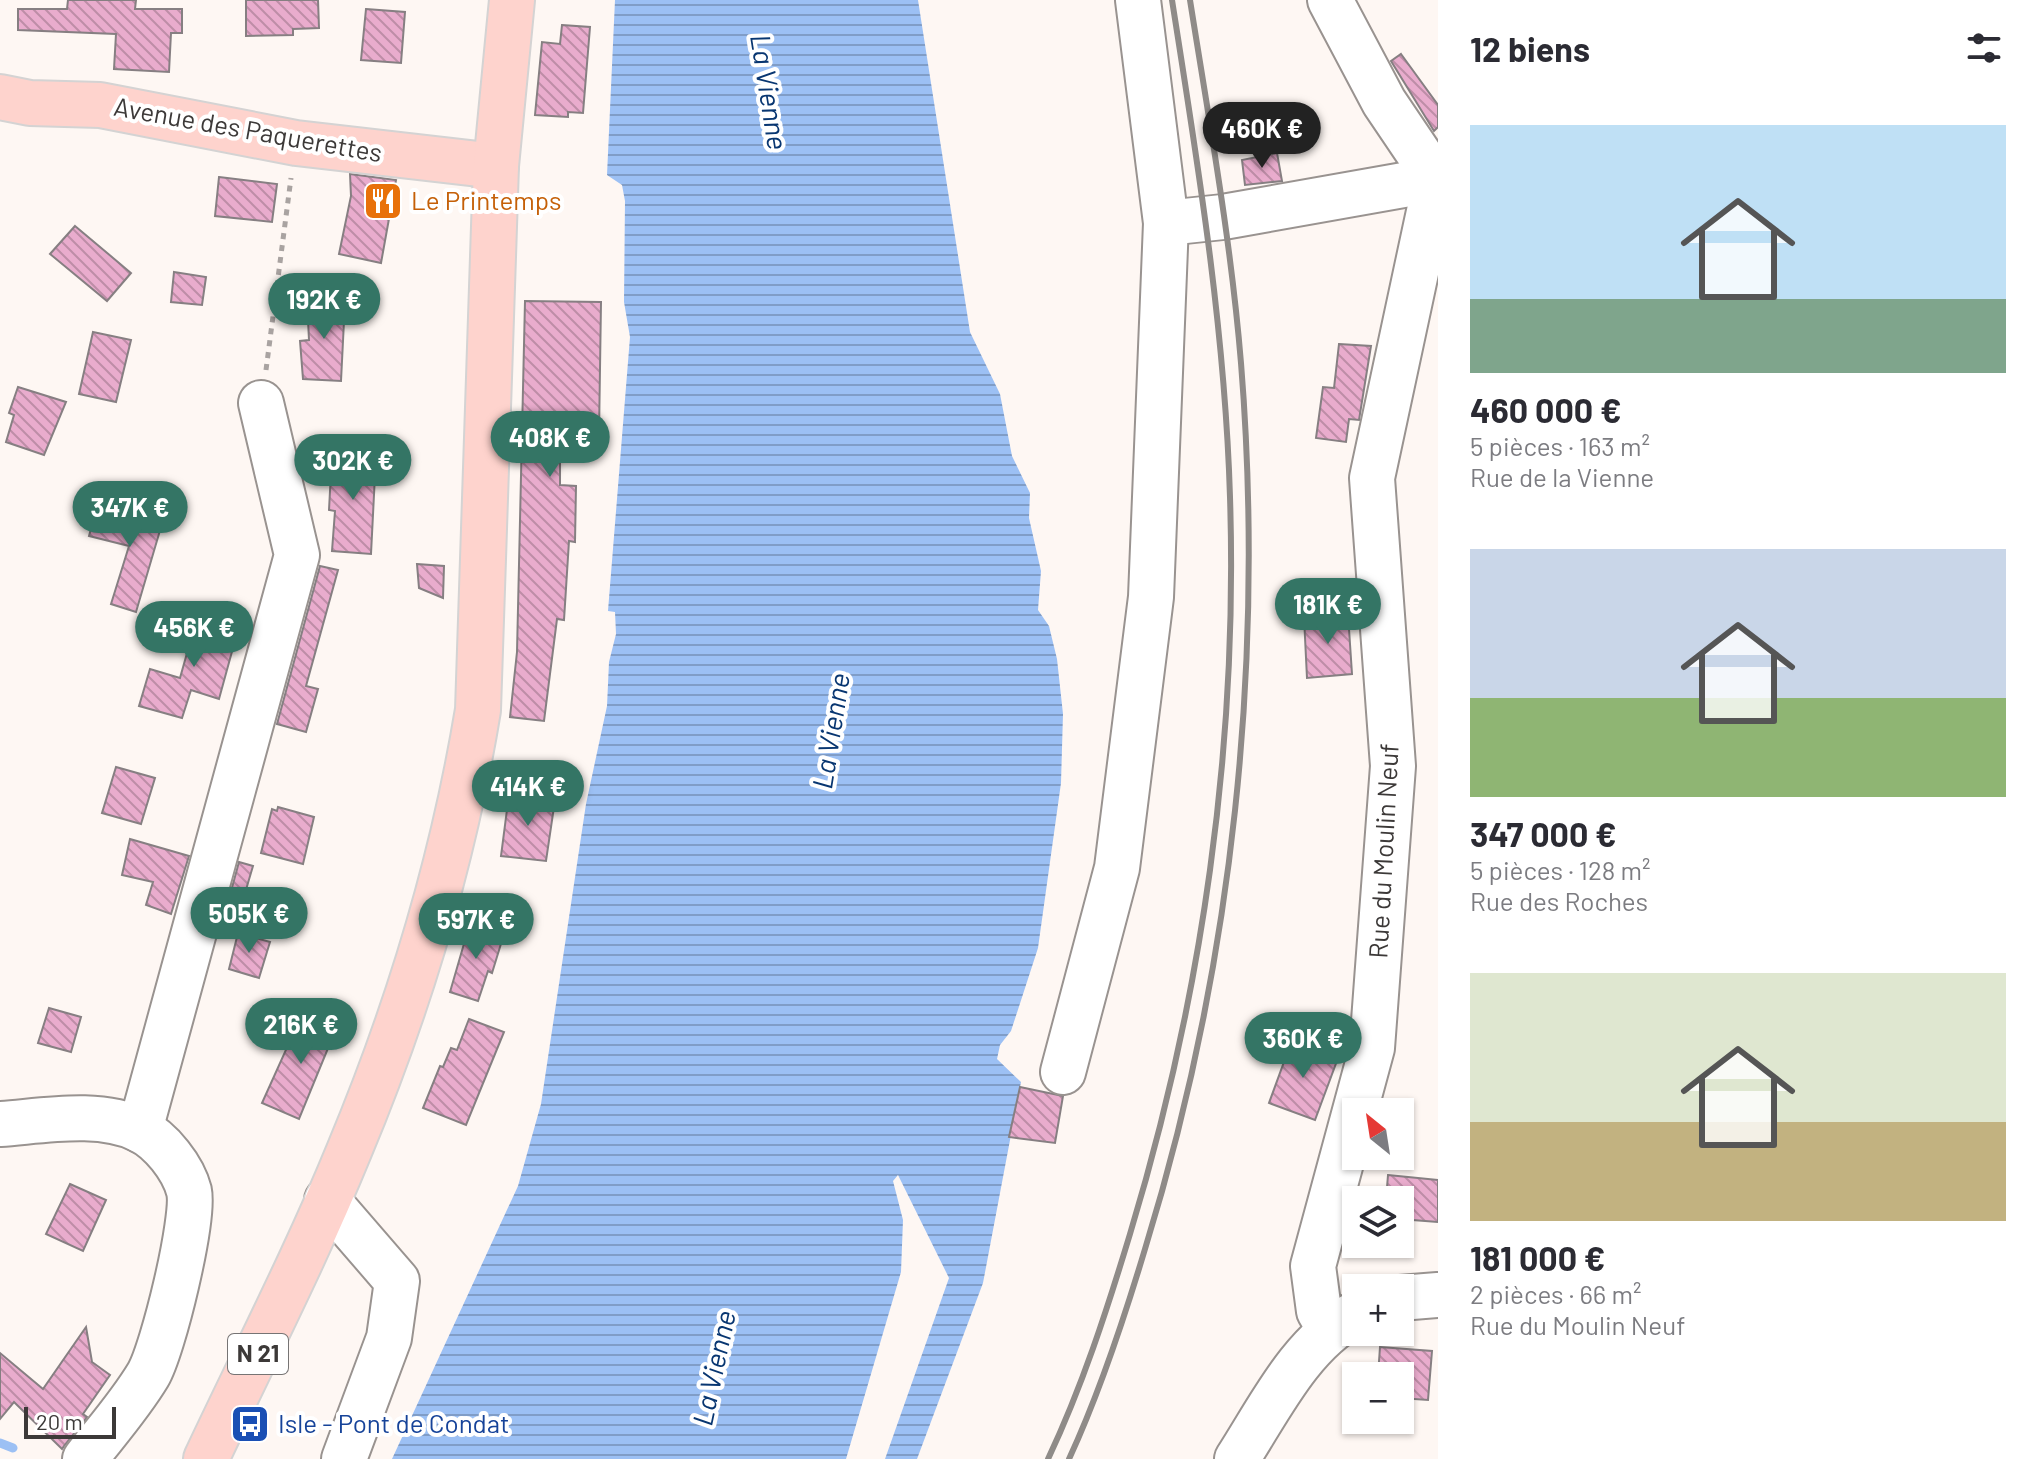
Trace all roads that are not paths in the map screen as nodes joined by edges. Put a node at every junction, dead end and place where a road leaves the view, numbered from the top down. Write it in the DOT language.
graph roads {
  1 [pos="512,0"];
  2 [pos="1138,0"];
  3 [pos="1330,0"];
  4 [pos="0,97"];
  5 [pos="496,166"];
  6 [pos="1437,179"];
  7 [pos="1166,223"];
  8 [pos="261,403"];
  9 [pos="1063,1072"];
  10 [pos="0,1124"];
  11 [pos="140,1130"];
  12 [pos="327,1200"];
  13 [pos="1438,1295"];
  14 [pos="1414,1297"];
  15 [pos="1342,1320"];
  16 [pos="1342,1321"];
  17 [pos="85,1459"];
  18 [pos="206,1459"];
  19 [pos="344,1459"];
  20 [pos="1237,1459"];
  1 -- 5 [label="main road, N 21"];
  2 -- 7 [label="street"];
  3 -- 6 [label="street"];
  4 -- 5 [label="main road, Avenue des Paquerettes"];
  5 -- 12 [label="main road, N 21"];
  6 -- 7 [label="street"];
  6 -- 15 [label="street, Rue du Moulin Neuf"];
  7 -- 9 [label="street"];
  8 -- 11 [label="street"];
  10 -- 11 [label="street"];
  11 -- 17 [label="street"];
  12 -- 18 [label="main road, N 21"];
  12 -- 19 [label="street"];
  13 -- 14 [label="street"];
  16 -- 20 [label="street"];
}
